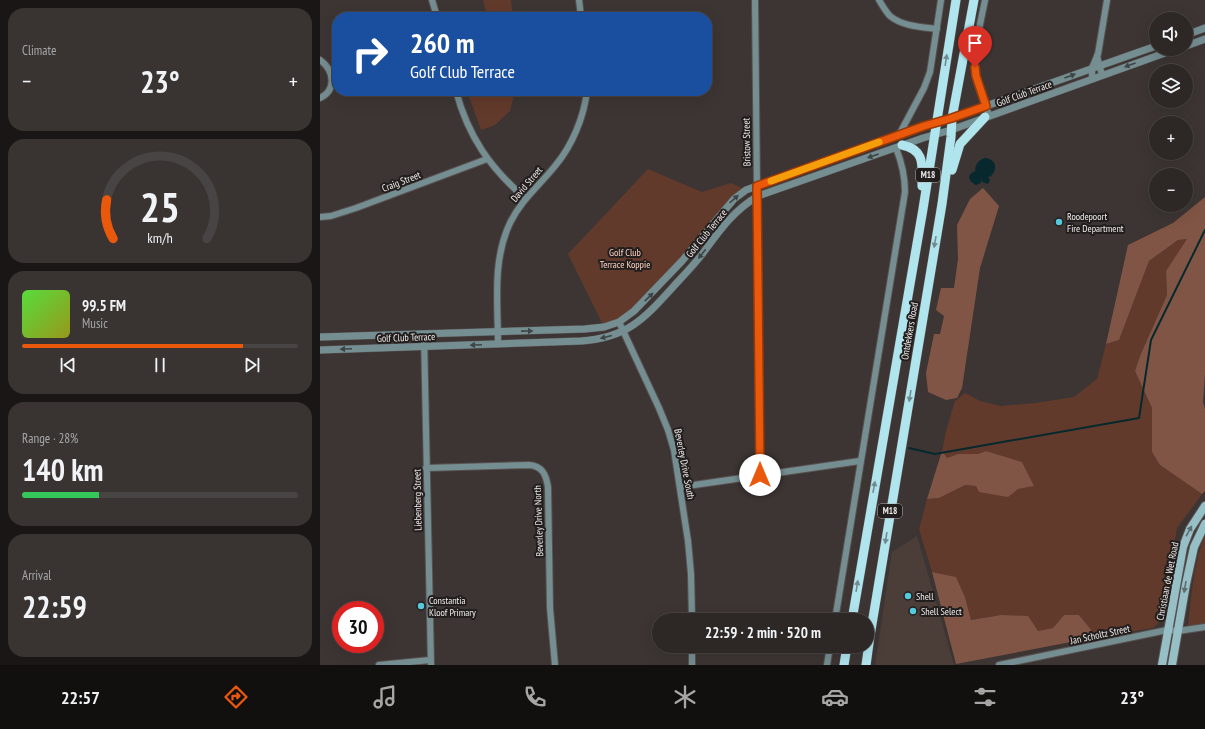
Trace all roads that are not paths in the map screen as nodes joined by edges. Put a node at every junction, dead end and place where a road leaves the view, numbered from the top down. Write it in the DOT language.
graph roads {
  1 [pos="432,0"];
  2 [pos="578,0"];
  3 [pos="755,0"];
  4 [pos="879,0"];
  5 [pos="941,0"];
  6 [pos="956,0"];
  7 [pos="974,0"];
  8 [pos="985,0"];
  9 [pos="1107,0"];
  10 [pos="436,12"];
  11 [pos="580,12"];
  12 [pos="1205,28"];
  13 [pos="936,29"];
  14 [pos="1193,32"];
  15 [pos="1205,39"];
  16 [pos="1193,43"];
  17 [pos="1149,48"];
  18 [pos="1097,56"];
  19 [pos="1156,56"];
  20 [pos="320,60"];
  21 [pos="1100,65"];
  22 [pos="1092,68"];
  23 [pos="1102,75"];
  24 [pos="1092,79"];
  25 [pos="457,96"];
  26 [pos="586,96"];
  27 [pos="320,98"];
  28 [pos="986,106"];
  29 [pos="987,116"];
  30 [pos="952,118"];
  31 [pos="936,123"];
  32 [pos="951,130"];
  33 [pos="899,135"];
  34 [pos="935,135"];
  35 [pos="899,147"];
  36 [pos="487,159"];
  37 [pos="757,186"];
  38 [pos="758,196"];
  39 [pos="525,198"];
  40 [pos="942,204"];
  41 [pos="923,209"];
  42 [pos="320,217"];
  43 [pos="619,322"];
  44 [pos="623,331"];
  45 [pos="498,332"];
  46 [pos="424,335"];
  47 [pos="320,337"];
  48 [pos="498,344"];
  49 [pos="424,347"];
  50 [pos="320,350"];
  51 [pos="860,461"];
  52 [pos="426,468"];
  53 [pos="760,475"];
  54 [pos="680,487"];
  55 [pos="1205,506"];
  56 [pos="1205,524"];
  57 [pos="692,613"];
  58 [pos="836,613"];
  59 [pos="853,613"];
  60 [pos="1205,627"];
  61 [pos="1168,630"];
  62 [pos="1178,631"];
  63 [pos="692,653"];
  64 [pos="829,653"];
  65 [pos="846,653"];
  66 [pos="431,663"];
  67 [pos="379,665"];
  68 [pos="555,665"];
  69 [pos="692,665"];
  70 [pos="827,665"];
  71 [pos="844,665"];
  72 [pos="866,665"];
  73 [pos="999,665"];
  74 [pos="1162,665"];
  75 [pos="1172,665"];
  1 -- 10 [label="street"];
  2 -- 11 [label="street"];
  3 -- 37 [label="street, Bristow Street"];
  4 -- 13 [label="street"];
  5 -- 13 [label="street"];
  31 -- 6 [label="main road, Ontdekkers Road / M18, one-way"];
  7 -- 30 [label="main road, Ontdekkers Road / M18"];
  8 -- 28 [label="street"];
  9 -- 18 [label="street"];
  12 -- 14 [label="street"];
  13 -- 33 [label="street"];
  15 -- 16 [label="street"];
  17 -- 21 [label="street, Golf Club Terrace"];
  18 -- 21 [label="street"];
  18 -- 22 [label="street"];
  19 -- 23 [label="street, Golf Club Terrace, one-way"];
  20 -- 27 [label="street"];
  21 -- 22 [label="street, Golf Club Terrace"];
  21 -- 23 [label="street"];
  22 -- 24 [label="street"];
  28 -- 22 [label="street, Golf Club Terrace, one-way"];
  23 -- 24 [label="street, Golf Club Terrace"];
  24 -- 29 [label="street, Golf Club Terrace"];
  25 -- 36 [label="street"];
  26 -- 39 [label="street, David Street"];
  28 -- 29 [label="street"];
  28 -- 30 [label="street, Golf Club Terrace"];
  29 -- 32 [label="street, Golf Club Terrace"];
  29 -- 40 [label="main road"];
  30 -- 31 [label="street, Golf Club Terrace"];
  30 -- 32 [label="main road, Ontdekkers Road / M18"];
  31 -- 33 [label="street, Golf Club Terrace"];
  31 -- 34 [label="main road, Ontdekkers Road / M18"];
  32 -- 34 [label="street, Golf Club Terrace"];
  32 -- 40 [label="main road, Ontdekkers Road / M18"];
  33 -- 37 [label="street, Golf Club Terrace"];
  34 -- 35 [label="street, Golf Club Terrace"];
  34 -- 41 [label="main road, Ontdekkers Road / M18"];
  35 -- 38 [label="street, Golf Club Terrace, one-way"];
  35 -- 41 [label="main road"];
  35 -- 51 [label="street"];
  36 -- 39 [label="street"];
  36 -- 42 [label="street, Craig Street"];
  37 -- 38 [label="street, Bristow Street"];
  43 -- 37 [label="street, Golf Club Terrace, one-way"];
  38 -- 44 [label="street, Golf Club Terrace, one-way"];
  38 -- 53 [label="street, Bristow Street"];
  39 -- 45 [label="street, David Street"];
  40 -- 72 [label="main road, Ontdekkers Road / M18, one-way"];
  59 -- 41 [label="main road, Ontdekkers Road / M18, one-way"];
  43 -- 44 [label="street, Beverley Drive South"];
  45 -- 43 [label="street, Golf Club Terrace, one-way"];
  44 -- 48 [label="street, Golf Club Terrace, one-way"];
  44 -- 54 [label="street, Beverley Drive South"];
  45 -- 46 [label="street, Golf Club Terrace"];
  45 -- 48 [label="street, David Street"];
  46 -- 47 [label="street, Golf Club Terrace"];
  46 -- 49 [label="street, Liebenberg Street"];
  48 -- 49 [label="street, Golf Club Terrace, one-way"];
  49 -- 50 [label="street, Golf Club Terrace, one-way"];
  49 -- 52 [label="street, Liebenberg Street"];
  51 -- 53 [label="street"];
  51 -- 58 [label="street"];
  52 -- 66 [label="street, Liebenberg Street"];
  52 -- 68 [label="street, Beverley Drive North"];
  53 -- 54 [label="street"];
  54 -- 57 [label="street, Beverley Drive South"];
  61 -- 55 [label="main road, Christiaan de Wet Road, one-way"];
  56 -- 62 [label="main road, Christiaan de Wet Road, one-way"];
  60 -- 62 [label="street, Jan Scholtz Street"];
  61 -- 62 [label="street, Jan Scholtz Street"];
  61 -- 73 [label="street, Jan Scholtz Street"];
  61 -- 74 [label="main road, Christiaan de Wet Road"];
  62 -- 75 [label="main road, Christiaan de Wet Road"];
  63 -- 69 [label="street"];
  64 -- 70 [label="street"];
  65 -- 71 [label="main road"];
  66 -- 67 [label="street"];
}
